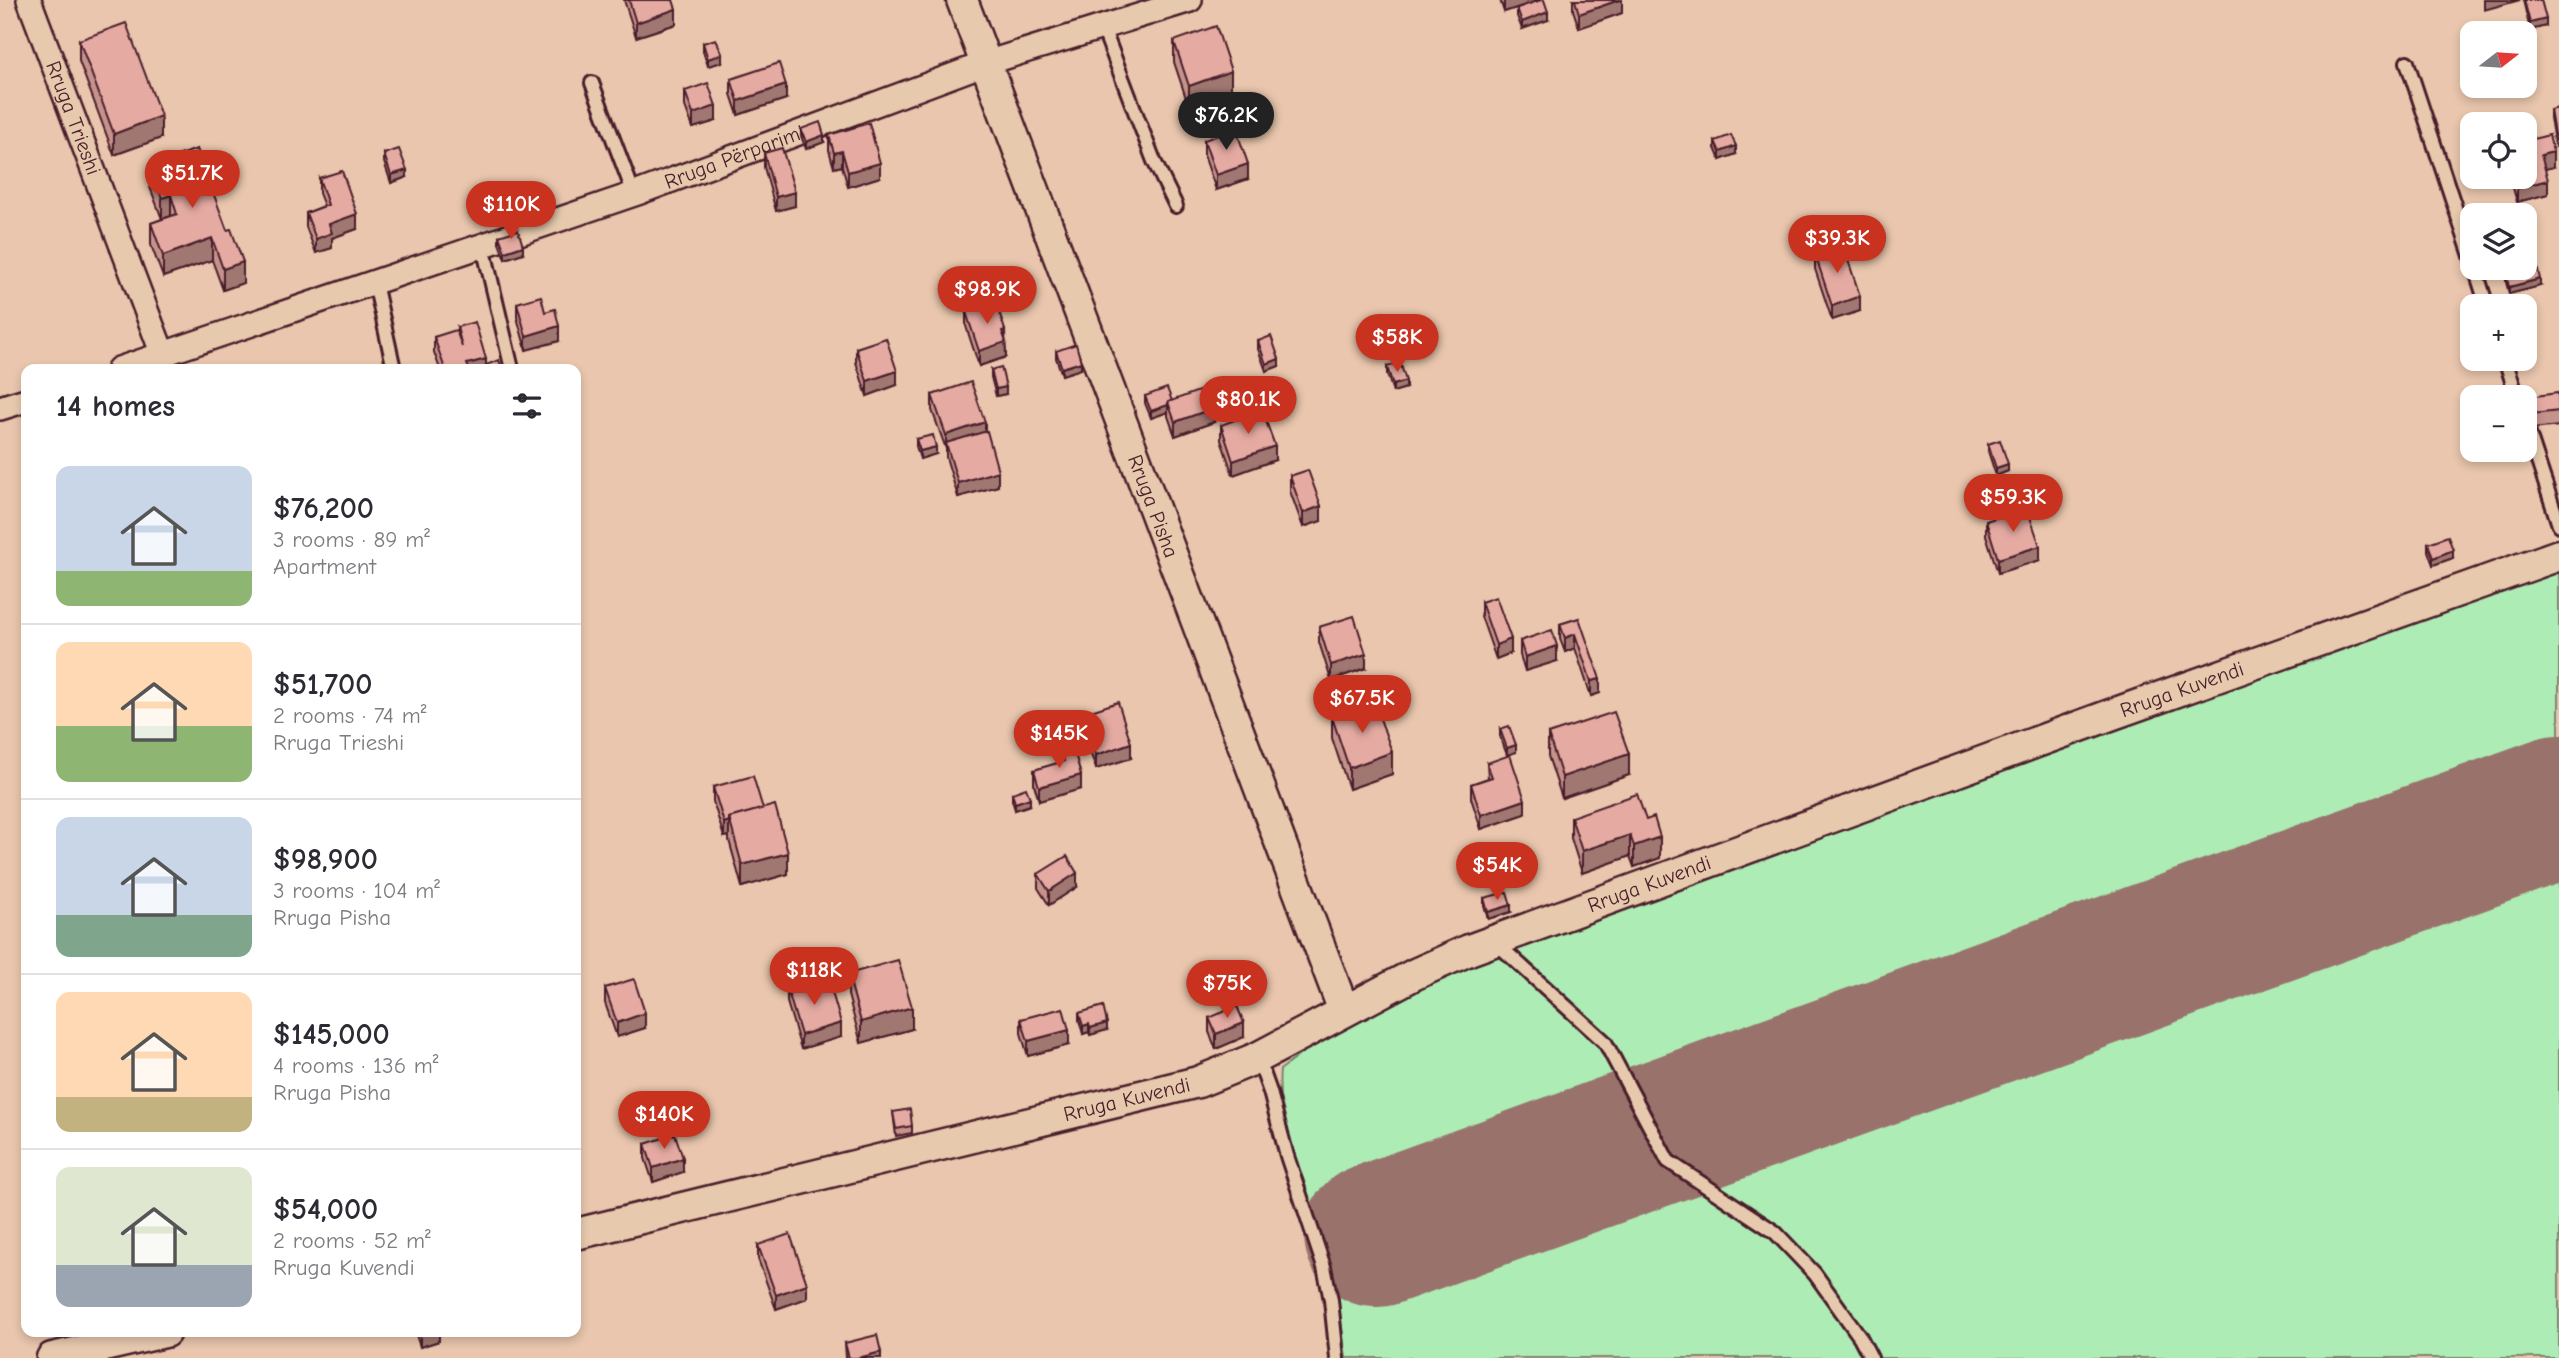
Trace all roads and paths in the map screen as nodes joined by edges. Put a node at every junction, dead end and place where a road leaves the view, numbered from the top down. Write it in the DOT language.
graph roads {
  1 [pos="29,0"];
  2 [pos="962,0"];
  3 [pos="1190,0"];
  4 [pos="1103,28"];
  5 [pos="2407,62"];
  6 [pos="986,63"];
  7 [pos="592,83"];
  8 [pos="634,194"];
  9 [pos="1176,206"];
  10 [pos="2460,223"];
  11 [pos="483,246"];
  12 [pos="375,283"];
  13 [pos="170,359"];
  14 [pos="144,364"];
  15 [pos="393,364"];
  16 [pos="511,364"];
  17 [pos="21,402"];
  18 [pos="0,408"];
  19 [pos="2537,458"];
  20 [pos="2559,524"];
  21 [pos="2559,555"];
  22 [pos="1493,941"];
  23 [pos="1344,1011"];
  24 [pos="1257,1058"];
  25 [pos="581,1233"];
  26 [pos="143,1337"];
  27 [pos="52,1358"];
  28 [pos="1338,1358"];
  29 [pos="1871,1358"];
  1 -- 13 [label="street, Rruga Trieshi"];
  2 -- 6 [label="street, Rruga Pisha"];
  3 -- 4 [label="street, Rruga Përparimi"];
  4 -- 6 [label="street, Rruga Përparimi"];
  4 -- 9 [label="lane"];
  5 -- 10 [label="lane"];
  6 -- 8 [label="street, Rruga Përparimi"];
  6 -- 23 [label="street, Rruga Pisha"];
  7 -- 8 [label="lane"];
  8 -- 11 [label="street, Rruga Përparimi"];
  11 -- 12 [label="street, Rruga Përparimi"];
  11 -- 16 [label="lane"];
  12 -- 13 [label="street, Rruga Përparimi"];
  12 -- 15 [label="lane"];
  13 -- 14 [label="street, Rruga Përparimi"];
  17 -- 18 [label="street"];
  19 -- 20 [label="lane"];
  21 -- 22 [label="street, Rruga Kuvendi"];
  22 -- 23 [label="street, Rruga Kuvendi"];
  22 -- 29 [label="lane"];
  23 -- 24 [label="street, Rruga Kuvendi"];
  24 -- 25 [label="street, Rruga Kuvendi"];
  24 -- 28 [label="lane"];
  26 -- 27 [label="street"];
}
